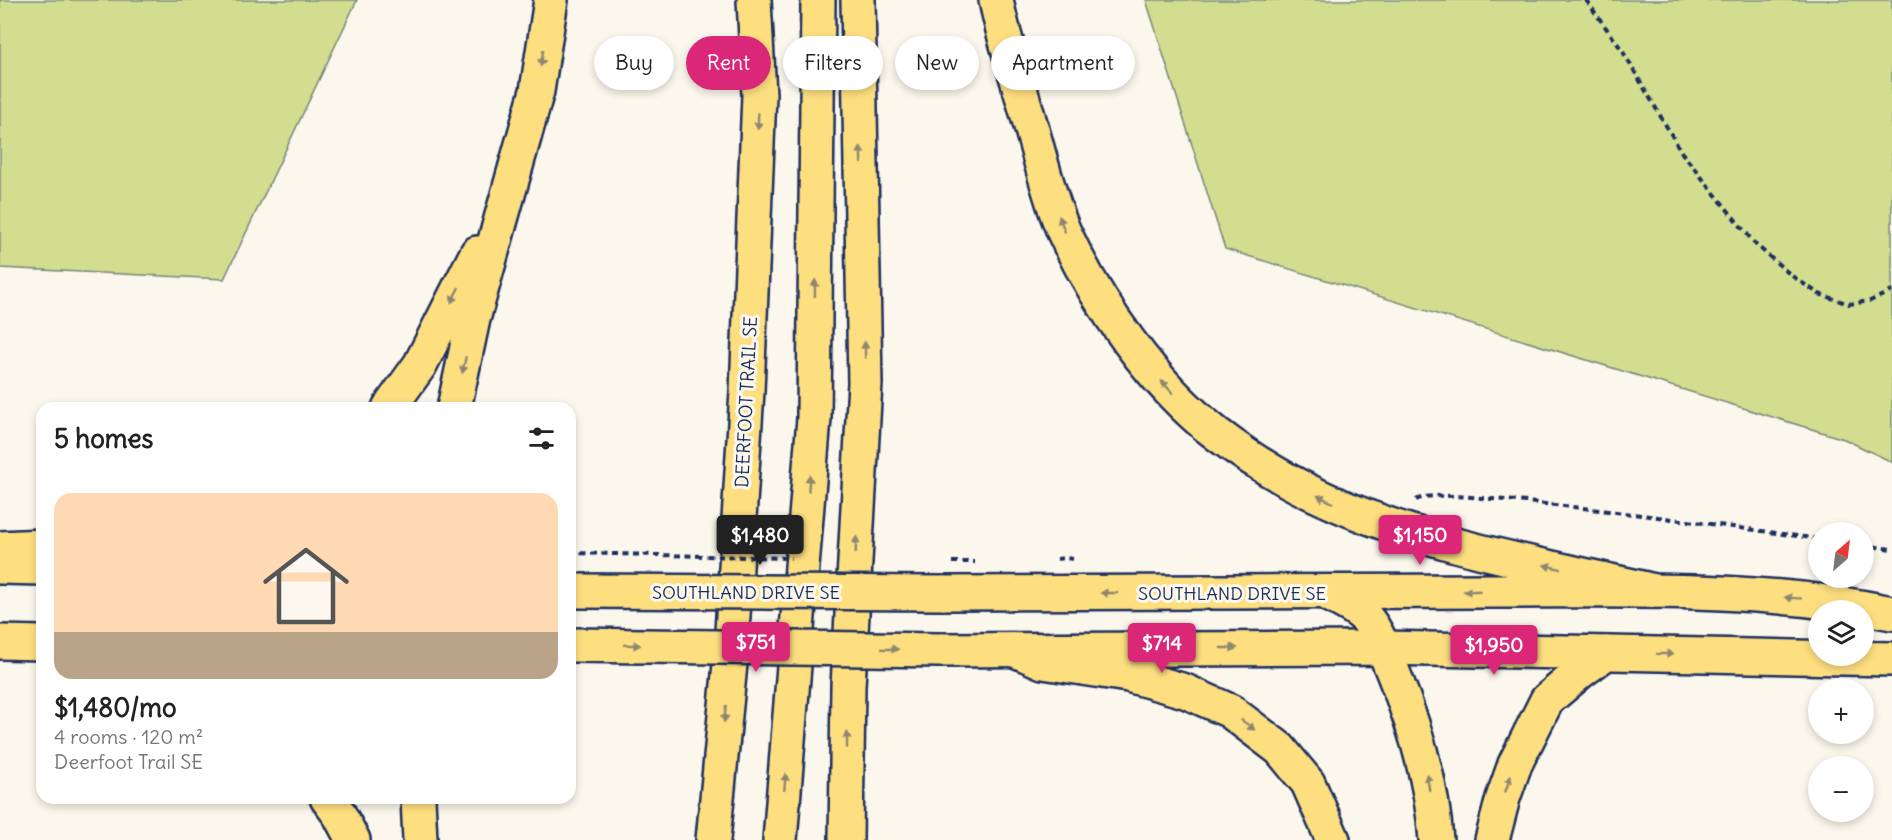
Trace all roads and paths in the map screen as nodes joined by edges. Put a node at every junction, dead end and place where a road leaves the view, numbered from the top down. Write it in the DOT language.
graph roads {
  1 [pos="550,0"];
  2 [pos="754,0"];
  3 [pos="818,0"];
  4 [pos="858,0"];
  5 [pos="996,0"];
  6 [pos="1586,0"];
  7 [pos="510,187"];
  8 [pos="1892,291"];
  9 [pos="393,402"];
  10 [pos="455,402"];
  11 [pos="1407,504"];
  12 [pos="1808,538"];
  13 [pos="36,546"];
  14 [pos="1874,547"];
  15 [pos="0,548"];
  16 [pos="1892,549"];
  17 [pos="576,553"];
  18 [pos="796,558"];
  19 [pos="951,562"];
  20 [pos="975,562"];
  21 [pos="0,567"];
  22 [pos="36,568"];
  23 [pos="1650,590"];
  24 [pos="576,591"];
  25 [pos="1325,592"];
  26 [pos="1892,613"];
  27 [pos="0,642"];
  28 [pos="36,644"];
  29 [pos="576,645"];
  30 [pos="1384,648"];
  31 [pos="1015,650"];
  32 [pos="1606,653"];
  33 [pos="1892,658"];
  34 [pos="332,804"];
  35 [pos="418,804"];
  36 [pos="353,840"];
  37 [pos="420,840"];
  38 [pos="712,840"];
  39 [pos="780,840"];
  40 [pos="846,840"];
  41 [pos="1333,840"];
  42 [pos="1436,840"];
  43 [pos="1492,840"];
  1 -- 7 [label="main road, one-way"];
  2 -- 38 [label="main road, DEERFOOT TRAIL SE, one-way"];
  39 -- 3 [label="main road, one-way"];
  40 -- 4 [label="main road, one-way"];
  23 -- 5 [label="main road, one-way"];
  6 -- 8 [label="path"];
  7 -- 9 [label="main road, one-way"];
  7 -- 10 [label="main road, one-way"];
  11 -- 12 [label="path"];
  13 -- 15 [label="main road"];
  14 -- 16 [label="path"];
  17 -- 18 [label="path, bridge"];
  19 -- 20 [label="path, bridge"];
  21 -- 22 [label="main road"];
  23 -- 25 [label="main road, SOUTHLAND DRIVE SE, one-way"];
  26 -- 23 [label="main road, SOUTHLAND DRIVE SE, one-way"];
  25 -- 24 [label="main road, SOUTHLAND DRIVE SE, one-way, bridge"];
  25 -- 30 [label="main road"];
  27 -- 28 [label="main road"];
  29 -- 31 [label="main road, one-way, bridge"];
  31 -- 30 [label="main road, one-way"];
  30 -- 32 [label="main road"];
  42 -- 30 [label="main road, one-way"];
  31 -- 41 [label="main road, one-way"];
  32 -- 33 [label="main road, one-way"];
  43 -- 32 [label="main road, one-way"];
  34 -- 36 [label="main road"];
  35 -- 37 [label="main road"];
}
